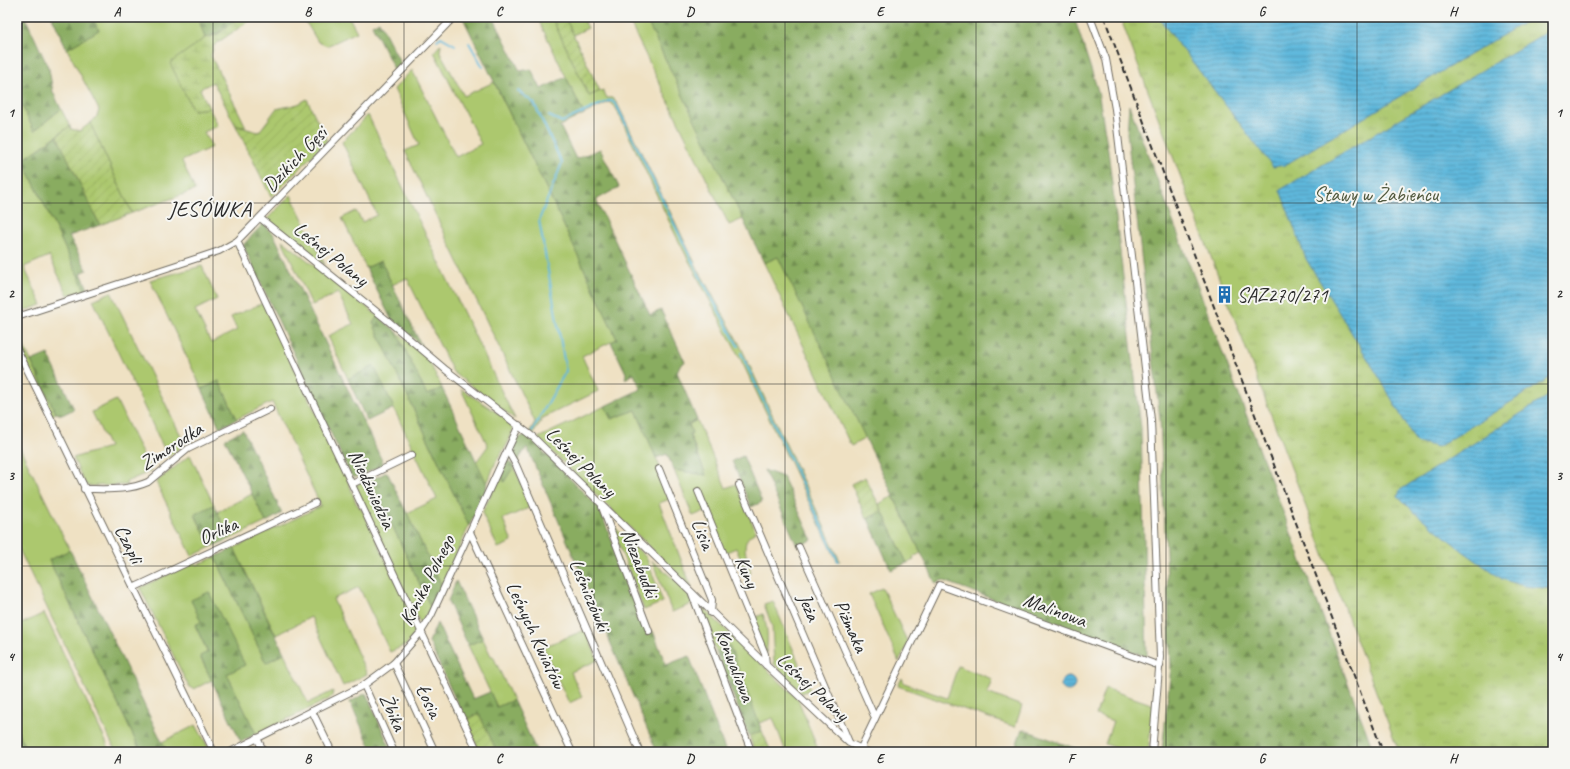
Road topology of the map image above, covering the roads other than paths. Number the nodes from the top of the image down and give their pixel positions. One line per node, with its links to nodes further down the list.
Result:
1 (454, 17): 3 (street, Dzikich Gęsi)
2 (1090, 17): 27 (street)
3 (260, 218): 4 (street, Dzikich Gęsi); 8 (street, Leśnej Polany)
4 (237, 241): 5 (street, Dzikich Gęsi); 12 (street, Niedźwiedzia)
5 (17, 317)
6 (17, 349): 14 (street, Czapli)
7 (270, 409): 14 (street, Zimorodka)
8 (519, 425): 9 (street, Konika Polnego); 17 (street, Leśnej Polany)
9 (508, 451): 18 (street, Konika Polnego); 43 (street, Leśniczówki)
10 (412, 455): 12 (street)
11 (659, 469): 22 (street, Lisia)
12 (352, 484): 24 (street, Niedźwiedzia)
13 (739, 484): 32 (street, Jeża)
14 (84, 489): 20 (street, Czapli)
15 (698, 491): 26 (street, Kuny)
16 (315, 503): 20 (street, Orlika)
17 (602, 506): 21 (street, Leśnej Polany); 23 (street, Niezabudki)
18 (470, 532): 24 (street, Konika Polnego); 42 (street, Leśnych Kwiatów)
19 (799, 548): 30 (street, Piżmaka)
20 (133, 588): 35 (street, Czapli)
21 (692, 592): 22 (street, Leśnej Polany); 33 (street, Konwaliowa)
22 (711, 613): 26 (street, Leśnej Polany)
23 (649, 631)
24 (421, 632): 25 (street, Konika Polnego); 41 (street, Niedźwiedzia)
25 (394, 663): 28 (street, Konika Polnego); 40 (street, Łosia)
26 (766, 665): 32 (street, Leśnej Polany)
27 (1160, 666): 30 (street, Malinowa); 45 (street)
28 (364, 685): 29 (street, Konika Polnego); 39 (street, Żbika)
29 (312, 711): 31 (street, Konika Polnego); 38 (street)
30 (875, 718): 34 (street)
31 (257, 738): 36 (street, Konika Polnego); 37 (street)
32 (849, 743): 34 (street, Leśnej Polany)
33 (750, 748)
34 (860, 751): 44 (street, Leśnej Polany)
35 (214, 752)
36 (230, 752)
37 (264, 752)
38 (332, 752)
39 (394, 752)
40 (435, 752)
41 (478, 752)
42 (572, 752)
43 (640, 752)
44 (868, 752)
45 (1152, 752)

